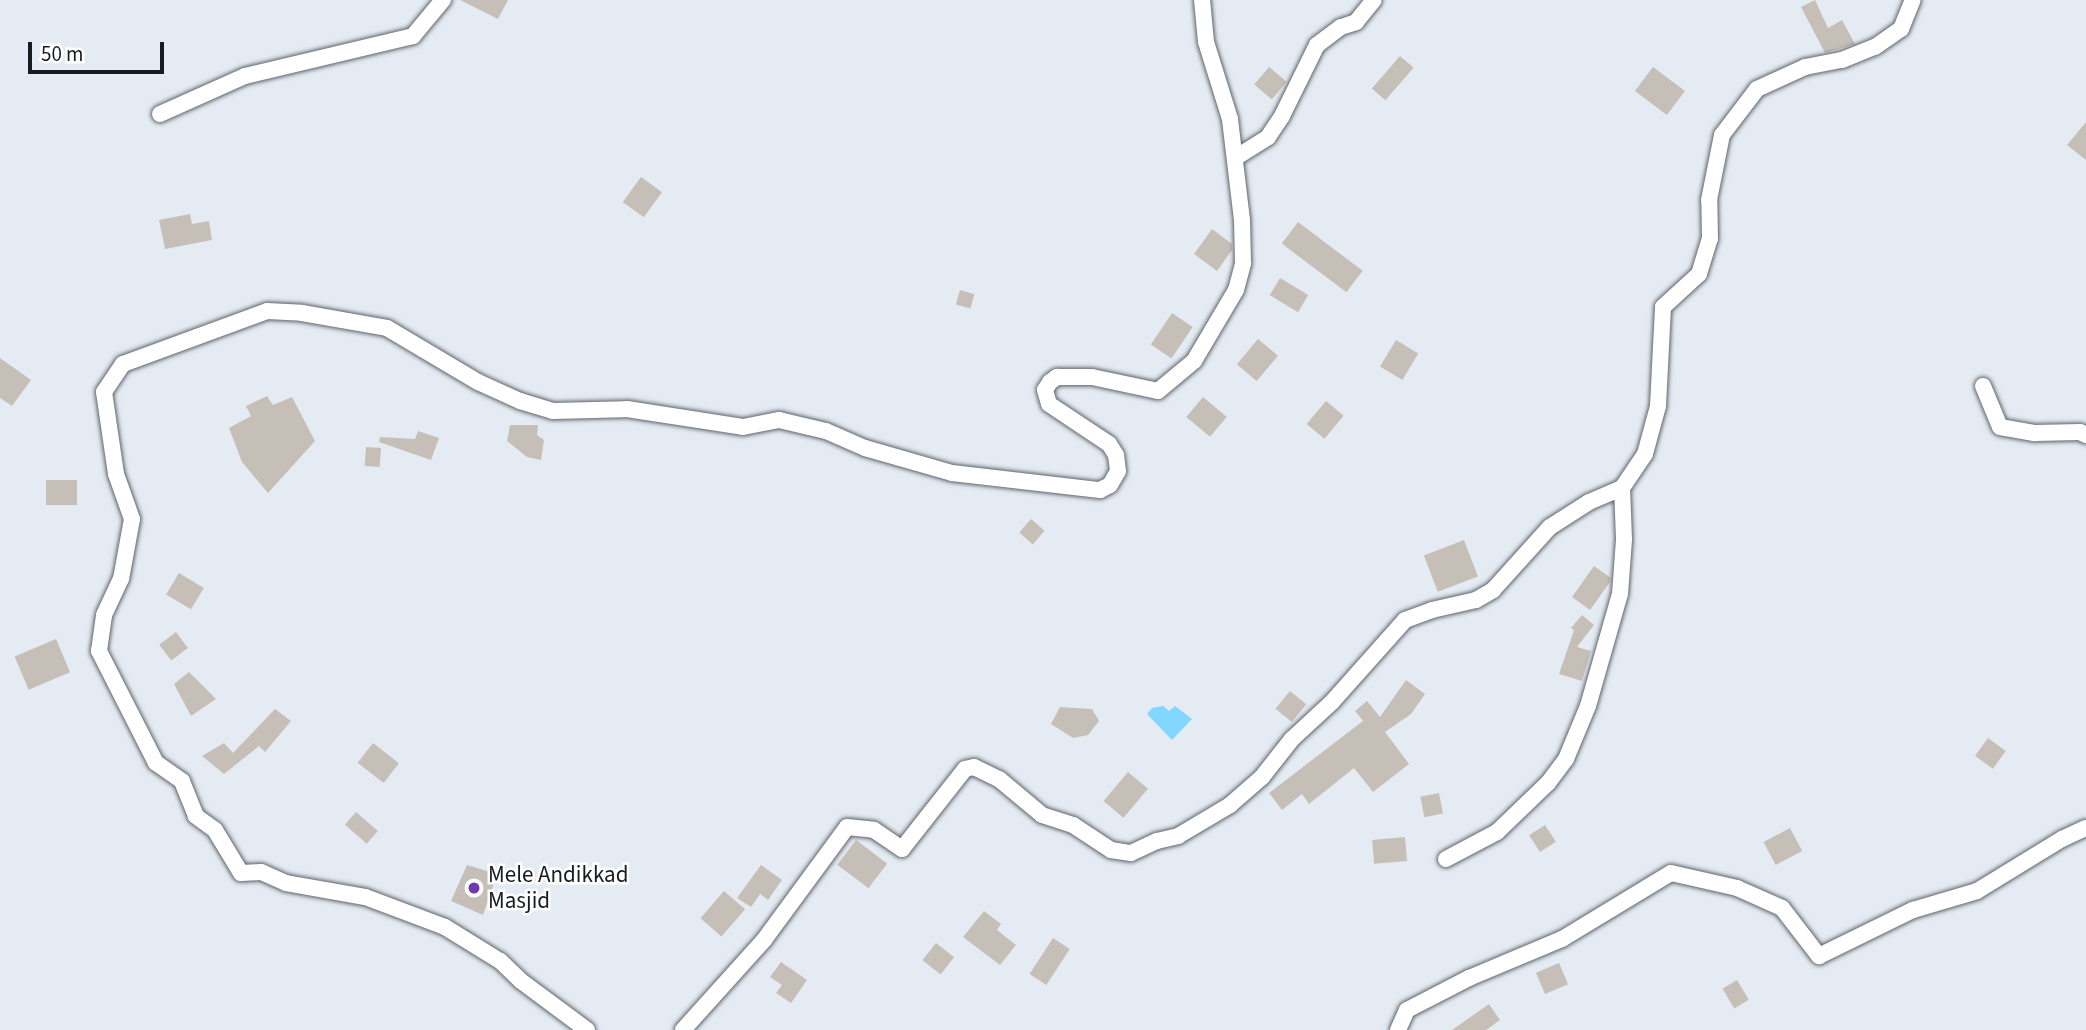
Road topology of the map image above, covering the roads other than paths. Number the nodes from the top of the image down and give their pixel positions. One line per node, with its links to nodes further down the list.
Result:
1 (443, 0): 5 (street)
2 (1202, 0): 6 (street)
3 (1374, 0): 6 (street)
4 (1913, 0): 9 (street)
5 (160, 114)
6 (1235, 158): 12 (street)
7 (1983, 386): 8 (street)
8 (2086, 435)
9 (1622, 488): 11 (street); 13 (street)
10 (2086, 828): 14 (street)
11 (1446, 859)
12 (587, 1030)
13 (683, 1030)
14 (1398, 1030)

